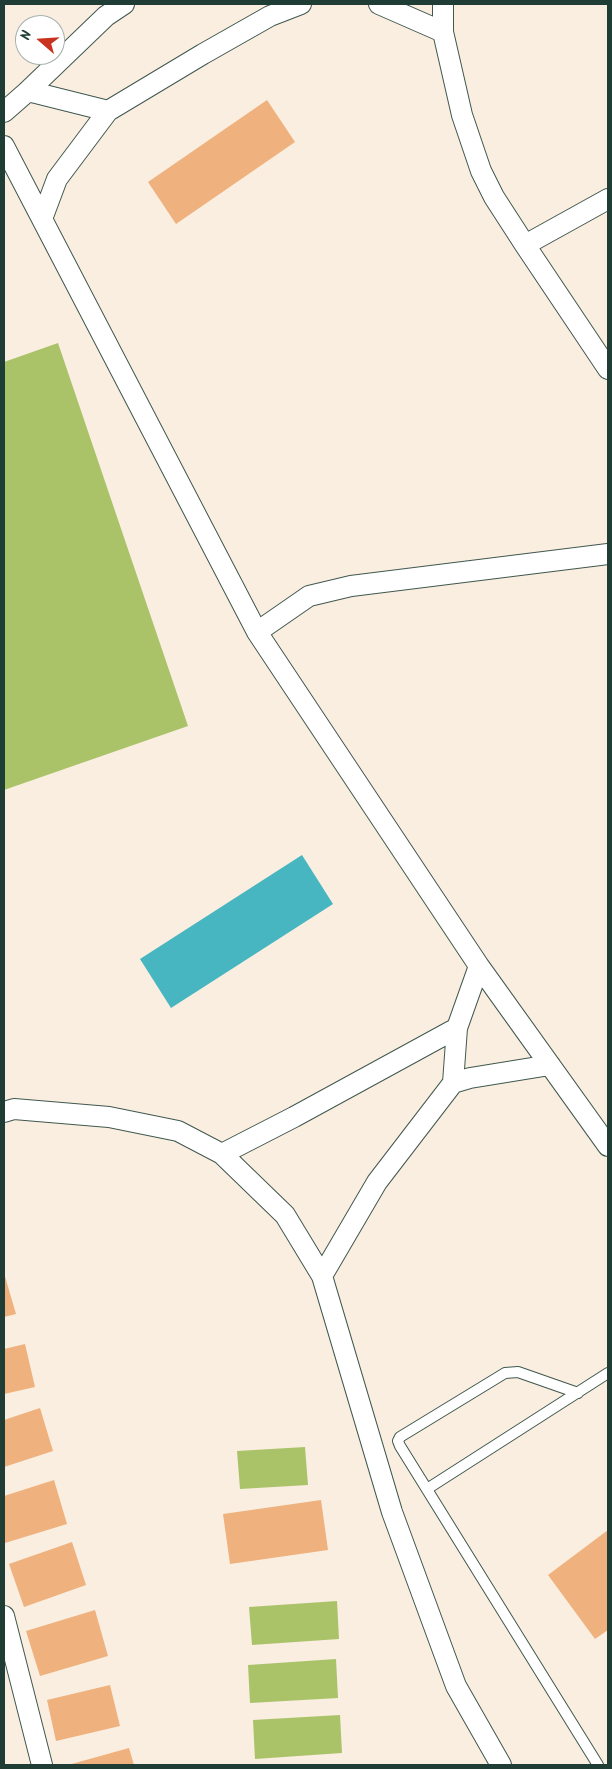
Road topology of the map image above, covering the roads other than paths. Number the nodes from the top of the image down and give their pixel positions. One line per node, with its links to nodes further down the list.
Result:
1 (124, 4): 6 (street)
2 (301, 4): 7 (street)
3 (379, 4): 5 (street)
4 (443, 4): 5 (street)
5 (443, 32): 12 (street)
6 (28, 91): 7 (street); 8 (street)
7 (108, 111): 11 (street)
8 (4, 112)
9 (4, 146): 11 (street)
10 (608, 199): 12 (street)
11 (42, 219): 15 (street)
12 (525, 245): 13 (street)
13 (608, 369)
14 (608, 554): 15 (street)
15 (257, 632): 16 (street)
16 (479, 966): 17 (street); 18 (street)
17 (456, 1028): 19 (street); 22 (street)
18 (550, 1065): 19 (street); 21 (street)
19 (453, 1083): 23 (street)
20 (4, 1112): 22 (street)
21 (608, 1146)
22 (222, 1154): 23 (street)
23 (322, 1276): 29 (street)
24 (608, 1373): 25 (lane)
25 (578, 1393): 26 (lane); 26 (lane)
26 (427, 1489): 30 (lane)
27 (4, 1616): 28 (street)
28 (42, 1765)
29 (500, 1765)
30 (598, 1765)

